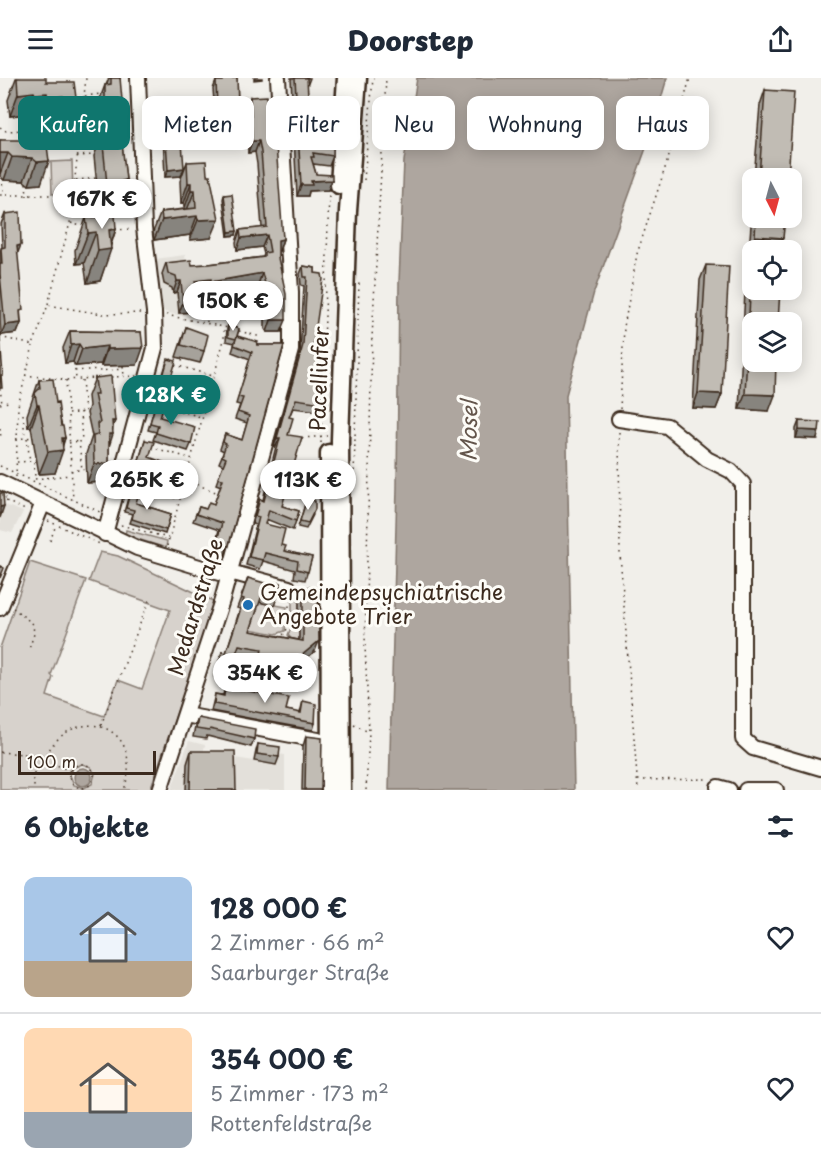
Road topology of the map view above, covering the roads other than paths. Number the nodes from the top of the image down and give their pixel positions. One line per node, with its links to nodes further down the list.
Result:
1 (138, 78): 8 (street)
2 (278, 78): 9 (street, Medardstraße)
3 (346, 78): 15 (main road, Pacelliufer)
4 (358, 78): 15 (main road, Pacelliufer)
5 (619, 419): 14 (street)
6 (5, 485): 7 (street)
7 (43, 503): 8 (street); 11 (street)
8 (108, 524): 9 (street)
9 (230, 574): 10 (street); 12 (street, Medardstraße)
10 (289, 588)
11 (1, 601)
12 (185, 715): 13 (street); 16 (street, Medardstraße)
13 (318, 740)
14 (821, 768)
15 (340, 787)
16 (160, 790)
17 (746, 790): 18 (street)
18 (776, 790)

